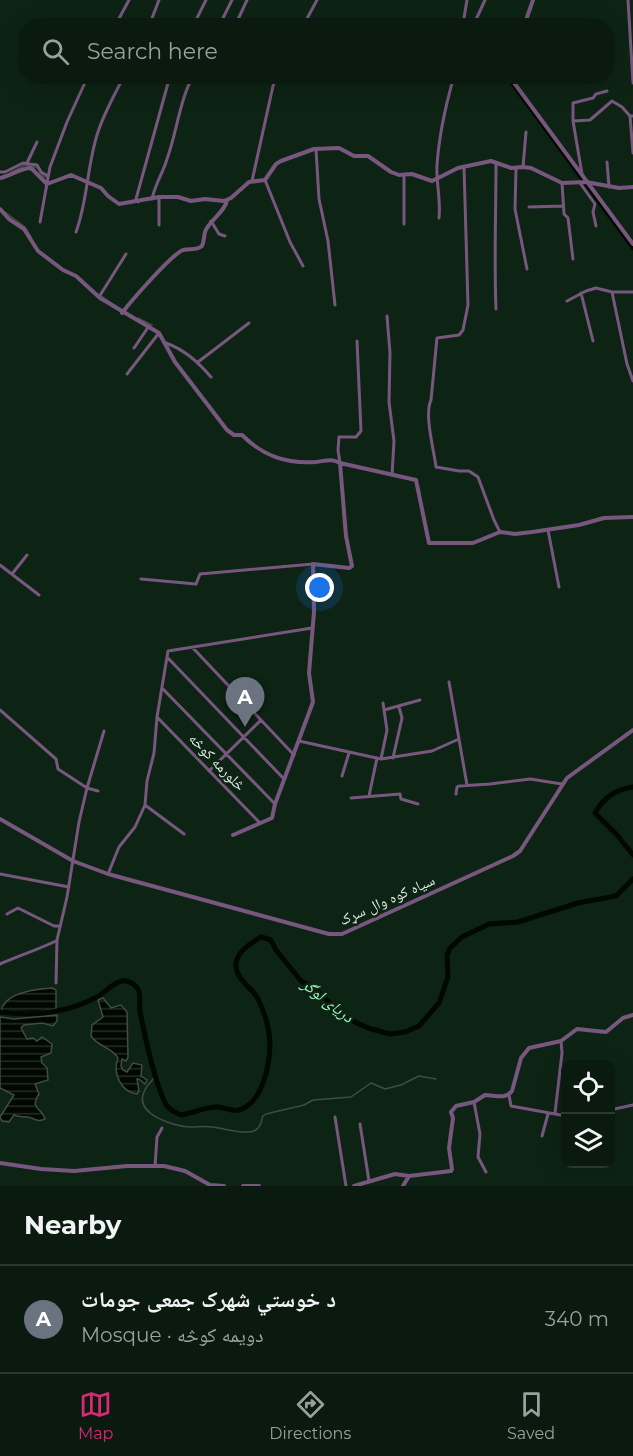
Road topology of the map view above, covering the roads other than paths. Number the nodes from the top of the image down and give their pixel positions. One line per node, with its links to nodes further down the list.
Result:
1 (129, 0): 11 (street)
2 (159, 0): 12 (street)
3 (206, 0): 13 (street)
4 (232, 0): 14 (street)
5 (247, 0): 15 (street)
6 (317, 0): 16 (street)
7 (467, 0): 17 (street)
8 (485, 0): 18 (street)
9 (533, 0): 19 (street)
10 (628, 0): 20 (street)
11 (119, 18)
12 (152, 18)
13 (197, 18)
14 (223, 18)
15 (239, 18)
16 (307, 18)
17 (464, 18)
18 (477, 18)
19 (527, 18)
20 (633, 83)
21 (84, 84): 43 (street)
22 (120, 84): 46 (street)
23 (168, 84): 57 (street)
24 (191, 84): 55 (street)
25 (274, 84): 48 (street)
26 (452, 84): 45 (street)
27 (515, 84): 49 (street)
28 (607, 91): 30 (street)
29 (631, 116): 30 (street); 34 (street)
30 (573, 121): 49 (street)
31 (526, 132): 39 (street)
32 (37, 142): 37 (street)
33 (316, 149): 42 (street); 47 (street); 79 (street)
34 (633, 153)
35 (496, 162): 38 (street); 40 (street); 80 (street)
36 (607, 162): 52 (street)
37 (27, 163): 41 (street); 43 (street)
38 (464, 167): 45 (street); 98 (street)
39 (523, 167): 40 (street); 50 (street)
40 (516, 168): 73 (street)
41 (0, 172)
42 (404, 174): 45 (street); 64 (street)
43 (48, 176): 51 (street)
44 (0, 178): 51 (street)
45 (438, 179): 61 (street)
46 (86, 180): 51 (street); 57 (street); 67 (street)
47 (265, 180): 48 (street); 72 (street)
48 (252, 181): 56 (street)
49 (583, 182): 50 (street); 52 (street); 66 (street); 69 (street)
50 (562, 183): 58 (street)
51 (47, 184): 63 (street)
52 (609, 187): 53 (street)
53 (633, 187)
54 (159, 198): 55 (street); 56 (street); 65 (street)
55 (152, 200): 57 (street)
56 (227, 200): 62 (street)
57 (138, 202)
58 (563, 206): 59 (street); 71 (street)
59 (529, 207)
60 (0, 209): 77 (street)
61 (439, 218)
62 (211, 221): 68 (street); 81 (street)
63 (40, 222)
64 (404, 224)
65 (159, 225)
66 (596, 226)
67 (76, 232)
68 (225, 236)
69 (633, 244)
70 (126, 254): 77 (street)
71 (573, 259)
72 (303, 266)
73 (527, 270)
74 (612, 292): 75 (street); 76 (street); 93 (street)
75 (633, 292)
76 (581, 293): 78 (street); 87 (street)
77 (99, 297): 81 (street)
78 (567, 301)
79 (335, 305)
80 (496, 309)
81 (123, 311): 84 (street)
82 (387, 316): 95 (street)
83 (249, 323): 90 (street)
84 (149, 327): 85 (street); 89 (street)
85 (159, 333): 88 (street); 91 (street)
86 (357, 341): 94 (street)
87 (593, 341)
88 (166, 343): 90 (street); 94 (street)
89 (134, 348)
90 (198, 363): 92 (street)
91 (127, 374)
92 (212, 377)
93 (633, 381)
94 (340, 463): 95 (street); 101 (street)
95 (392, 475): 98 (street)
96 (633, 517): 97 (street)
97 (548, 530): 98 (street); 104 (street)
98 (500, 532)
99 (27, 555): 102 (street)
100 (0, 564): 102 (street)
101 (313, 564): 103 (street); 106 (street)
102 (12, 574): 105 (street)
103 (141, 579)
104 (559, 587)
105 (39, 595)
106 (312, 628): 107 (street); 122 (street)
107 (192, 647): 108 (street); 117 (street)
108 (167, 657): 110 (street); 120 (street)
109 (449, 682): 121 (street)
110 (164, 689): 116 (street); 123 (street)
111 (420, 700): 113 (street)
112 (383, 703): 115 (street)
113 (399, 707): 115 (street); 126 (street)
114 (0, 710): 133 (street)
115 (384, 711): 127 (street)
116 (157, 717): 128 (street, څلورمه کوڅه); 140 (street)
117 (261, 720): 120 (street); 125 (street)
118 (633, 730): 131 (street, سیاه کوه وال سړک)
119 (104, 731): 133 (street)
120 (243, 737): 123 (street); 130 (street)
121 (459, 739): 126 (street); 132 (street)
122 (299, 741): 124 (street); 125 (street)
123 (226, 753): 128 (street); 138 (street)
124 (349, 753): 127 (street); 129 (street)
125 (294, 755): 130 (street)
126 (393, 758): 127 (street)
127 (379, 759): 136 (street)
128 (209, 771): 142 (street, څلورمه کوڅه)
129 (342, 776)
130 (284, 779): 138 (street)
131 (562, 784): 132 (street); 147 (street, سیاه کوه وال سړک)
132 (467, 785): 135 (street)
133 (87, 788): 134 (street); 145 (street)
134 (98, 791)
135 (456, 794)
136 (369, 796): 137 (street); 139 (street)
137 (351, 798)
138 (274, 804): 142 (street)
139 (418, 804)
140 (145, 805): 143 (street); 147 (street)
141 (0, 819): 145 (street, سیاه کوه وال سړک)
142 (260, 823): 144 (street)
143 (184, 834)
144 (233, 835)
145 (73, 861): 147 (street, سیاه کوه وال سړک); 148 (street)
146 (0, 874): 148 (street)
147 (108, 874)
148 (69, 887): 150 (street)
149 (7, 914): 150 (street)
150 (60, 926): 151 (street)
151 (58, 935): 152 (street); 153 (street)
152 (0, 964)
153 (56, 983)
154 (633, 1015): 155 (street)
155 (561, 1041): 156 (street); 160 (street)
156 (509, 1095): 157 (street); 161 (street)
157 (474, 1102): 169 (street); 170 (street)
158 (633, 1105): 159 (street)
159 (615, 1109)
160 (555, 1113): 161 (street); 162 (street)
161 (548, 1114): 166 (street)
162 (561, 1115)
163 (335, 1118): 175 (street)
164 (360, 1124): 171 (street)
165 (162, 1128): 168 (street)
166 (542, 1136)
167 (0, 1163): 168 (street)
168 (155, 1166): 172 (street)
169 (486, 1172)
170 (409, 1176): 171 (street); 177 (street)
171 (369, 1182): 176 (street)
172 (224, 1186)
173 (243, 1186): 174 (street)
174 (259, 1186)
175 (346, 1186)
176 (354, 1186)
177 (403, 1186)

